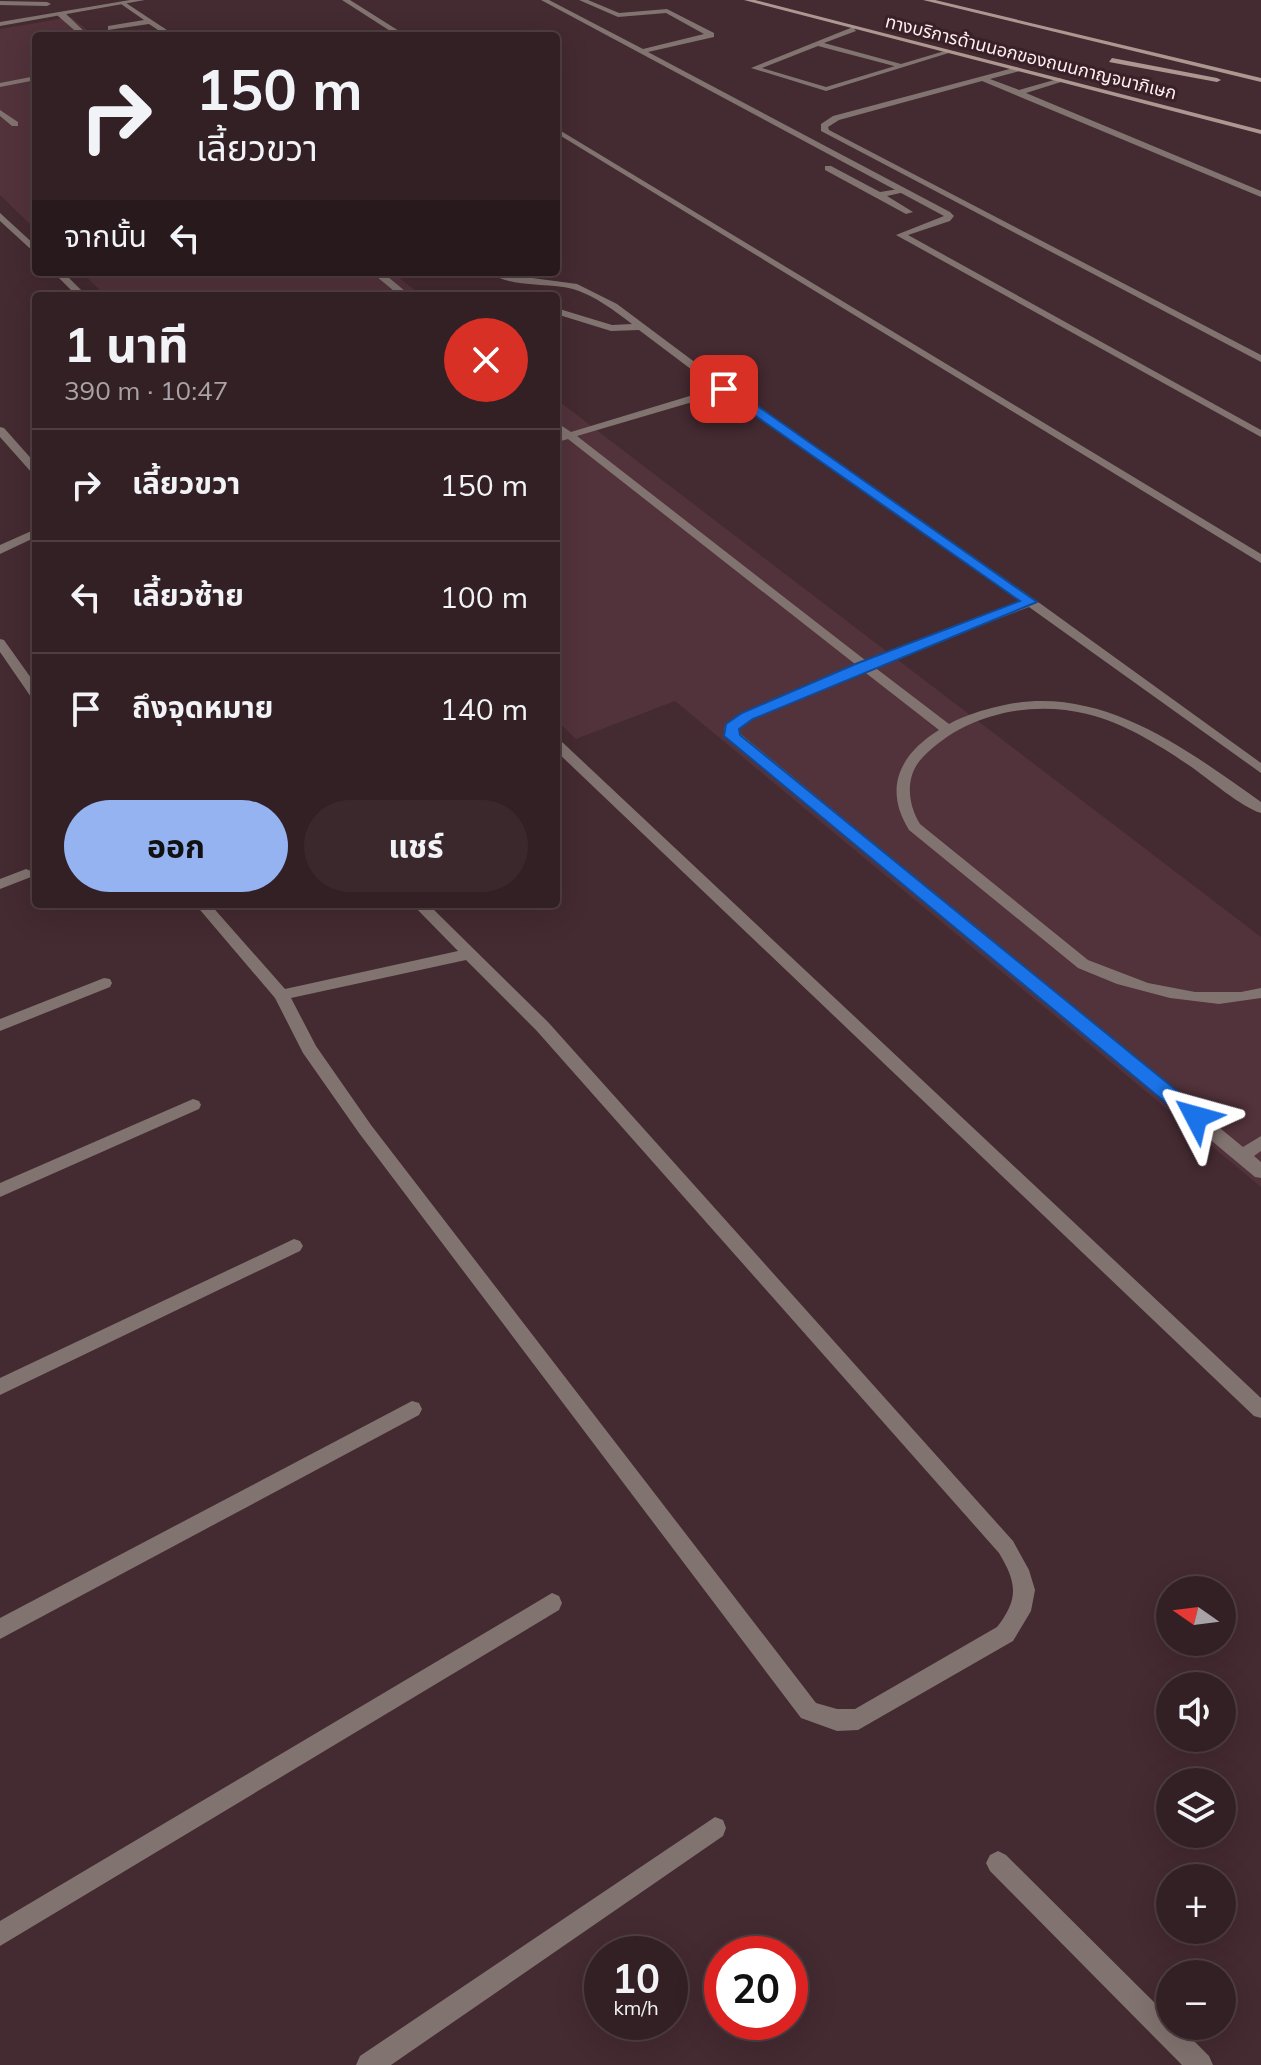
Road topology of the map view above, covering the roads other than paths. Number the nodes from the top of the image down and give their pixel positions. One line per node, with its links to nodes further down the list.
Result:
1 (134, 0): 2 (street); 10 (street)
2 (142, 0)
3 (345, 0): 18 (street)
4 (544, 0): 20 (street)
5 (582, 0): 20 (street)
6 (747, 0): 15 (main road, ทางบริการด้านนอกของถนนกาญจนาภิเษก)
7 (926, 0): 28 (main road)
8 (44, 2): 9 (street); 11 (street)
9 (0, 3)
10 (123, 3): 11 (street); 12 (street)
11 (61, 14): 13 (street); 16 (street)
12 (151, 21): 14 (street); 17 (street)
13 (0, 24)
14 (111, 28)
15 (853, 29): 19 (street); 21 (main road, ทางบริการด้านนอกของถนนกาญจนาภิเษก)
16 (81, 32)
17 (166, 32)
18 (397, 32)
19 (820, 44): 23 (street); 23 (street)
20 (641, 52): 37 (street)
21 (948, 52): 23 (street); 24 (main road, ทางบริการด้านนอกของถนนกาญจนาภิเษก)
22 (1112, 60): 30 (main road)
23 (899, 65)
24 (1017, 69): 26 (street); 27 (main road, ทางบริการด้านนอกของถนนกาญจนาภิเษก)
25 (32, 79): 29 (street)
26 (985, 79): 31 (street); 50 (street)
27 (1058, 80): 31 (street); 35 (main road, ทางบริการด้านนอกของถนนกาญจนาภิเษก)
28 (1261, 80)
29 (0, 85)
30 (1261, 88)
31 (1021, 92): 38 (street)
32 (0, 112): 33 (street)
33 (15, 124)
34 (560, 132): 58 (street)
35 (1261, 132)
36 (828, 168): 39 (street)
37 (902, 190): 39 (street); 53 (street)
38 (1261, 194)
39 (879, 195): 40 (street)
40 (909, 212)
41 (0, 216): 42 (street)
42 (32, 247)
43 (62, 276): 46 (street)
44 (381, 276): 47 (street)
45 (503, 276): 49 (street)
46 (78, 292)
47 (401, 292)
48 (560, 312): 49 (street)
49 (639, 327): 51 (street)
50 (1261, 359)
51 (724, 389): 54 (street); 59 (street)
52 (0, 430): 55 (street)
53 (1261, 434)
54 (562, 438): 61 (street)
55 (32, 466)
56 (32, 534): 57 (street)
57 (0, 550)
58 (1261, 559)
59 (1030, 602): 61 (street); 65 (street)
60 (0, 643): 62 (street)
61 (864, 666): 63 (street); 78 (street)
62 (32, 688)
63 (945, 728): 66 (street); 73 (street)
64 (560, 748): 84 (street)
65 (1261, 769)
66 (1261, 809)
67 (26, 874): 68 (street)
68 (0, 884)
69 (205, 908): 74 (street)
70 (423, 908): 71 (street)
71 (468, 954): 74 (street); 74 (street)
72 (104, 983): 75 (street)
73 (1261, 993)
74 (281, 995)
75 (0, 1025)
76 (193, 1105): 80 (street)
77 (1261, 1142): 78 (street)
78 (1243, 1156): 79 (street)
79 (1261, 1172)
80 (0, 1190)
81 (294, 1246): 82 (street)
82 (0, 1387)
83 (412, 1409): 86 (street)
84 (1261, 1410)
85 (552, 1603): 89 (street)
86 (0, 1629)
87 (715, 1828): 90 (street)
88 (998, 1863): 91 (street)
89 (0, 1934)
90 (369, 2065)
91 (1200, 2065)

